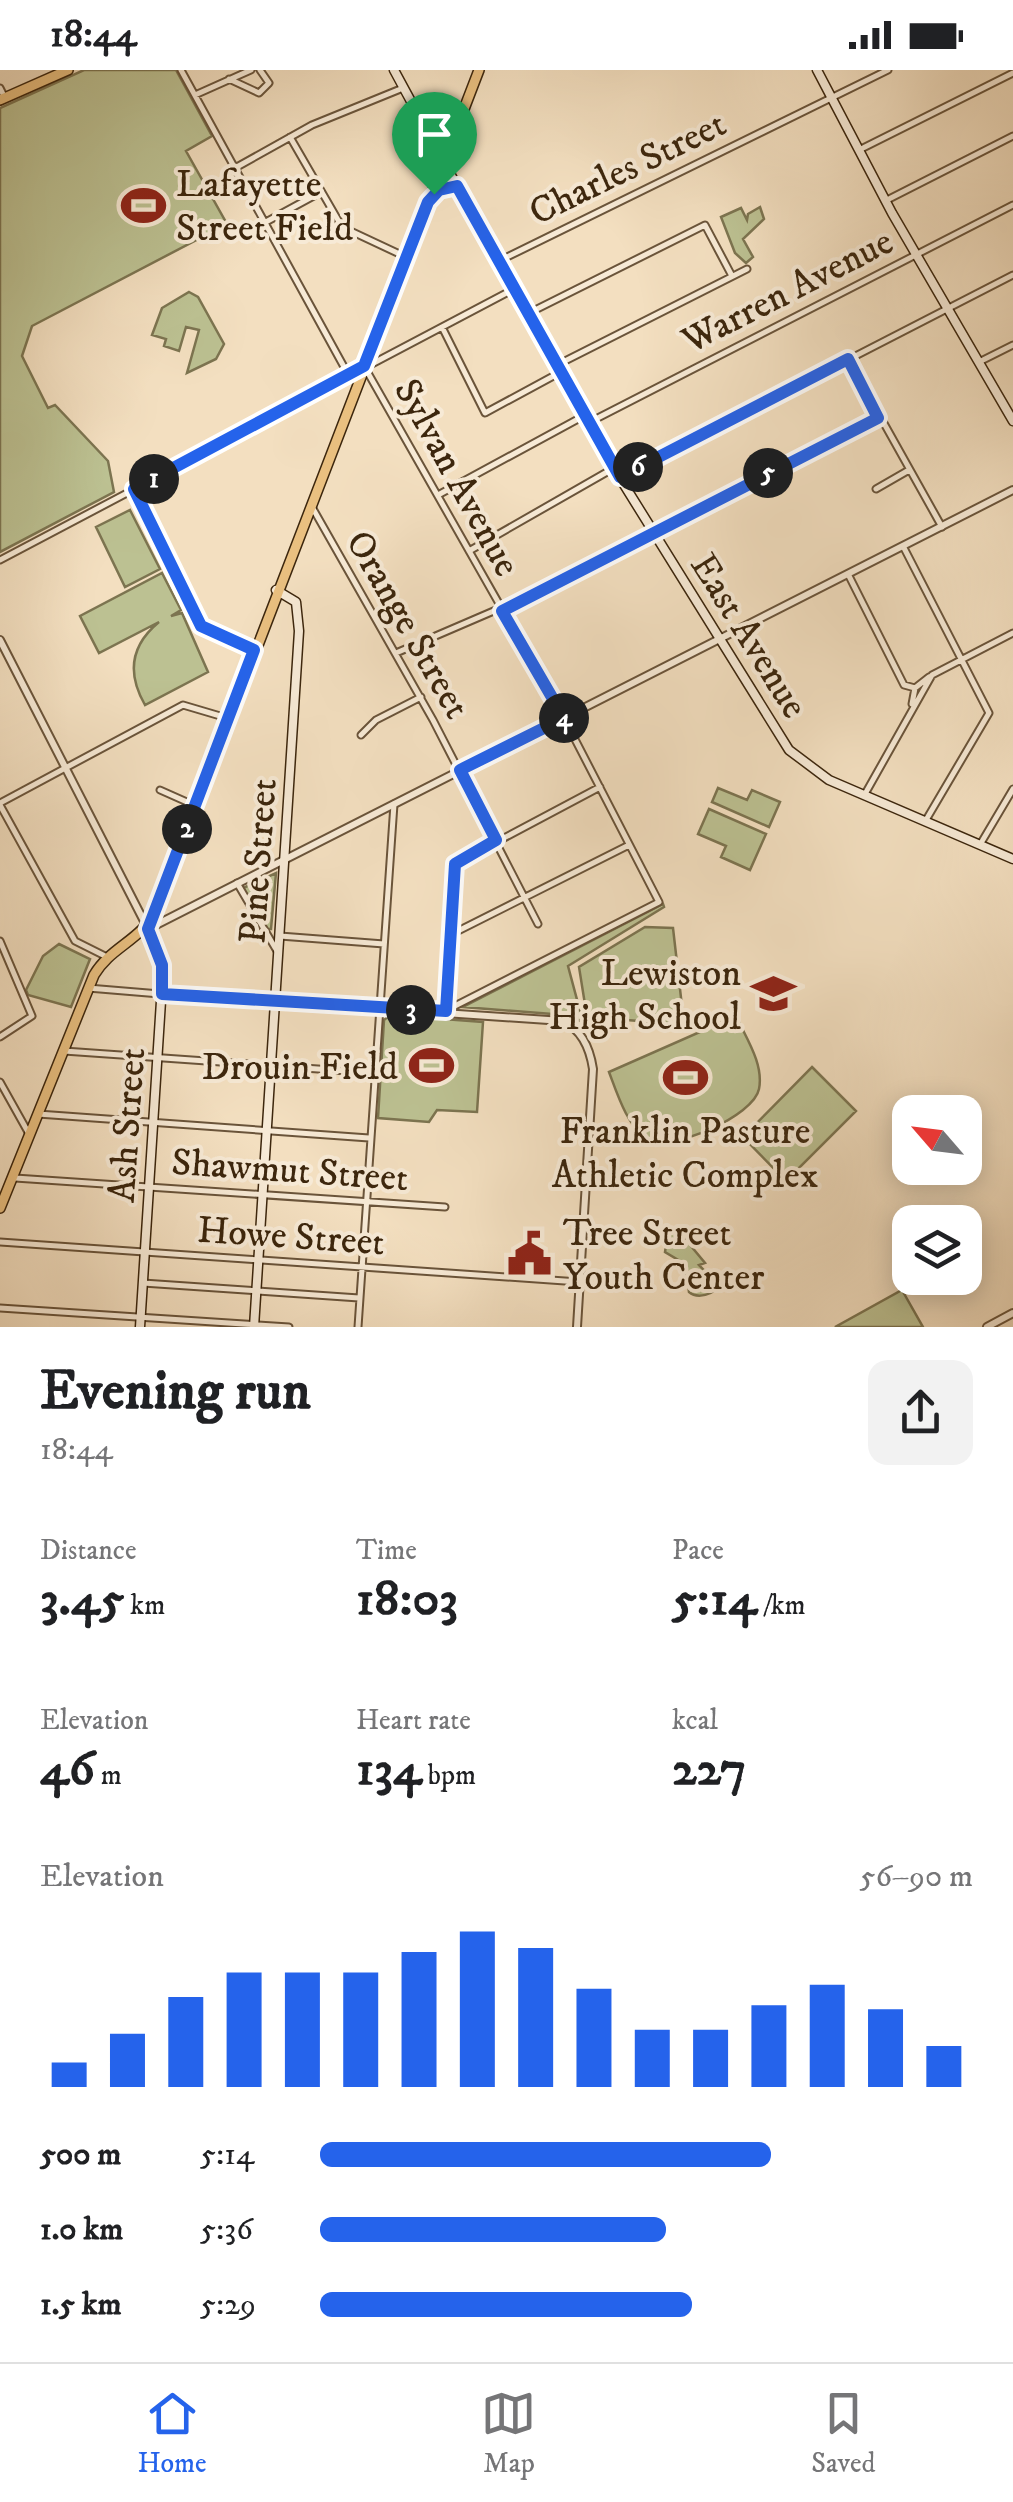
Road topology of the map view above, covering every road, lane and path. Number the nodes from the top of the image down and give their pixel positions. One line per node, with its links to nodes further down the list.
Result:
1 (68, 70): 13 (main road)
2 (181, 70): 12 (street)
3 (251, 70): 10 (street)
4 (260, 70): 10 (street)
5 (394, 70): 11 (main road, East Avenue)
6 (479, 70): 18 (main road)
7 (817, 70): 14 (main road)
8 (888, 70): 14 (street, Charles Street)
9 (1013, 72): 17 (street)
10 (228, 79): 12 (street)
11 (403, 88): 15 (street); 18 (main road, East Avenue)
12 (195, 94): 19 (street)
13 (2, 95)
14 (832, 98): 17 (main road); 28 (street, Charles Street)
15 (290, 136): 19 (street); 21 (street)
16 (1013, 136): 22 (street)
17 (859, 150): 22 (main road)
18 (444, 160): 20 (main road, East Avenue); 23 (main road)
19 (236, 168): 25 (street)
20 (457, 186): 23 (main road); 28 (main road, East Avenue)
21 (321, 192): 25 (street); 27 (street)
22 (886, 201): 26 (main road)
23 (428, 202): 27 (main road)
24 (1013, 205): 26 (street, Warren Avenue)
25 (264, 223): 41 (street)
26 (916, 254): 33 (main road); 44 (street, Warren Avenue)
27 (406, 257): 39 (main road)
28 (499, 262): 32 (main road, East Avenue)
29 (747, 269): 31 (street)
30 (1013, 275): 33 (street)
31 (732, 276): 34 (street); 40 (street)
32 (514, 289): 34 (main road, East Avenue); 35 (street)
33 (948, 308): 37 (street); 38 (main road)
34 (527, 314): 40 (main road, East Avenue)
35 (442, 326): 39 (street); 40 (street)
36 (1013, 344): 38 (street)
37 (848, 359): 42 (street); 47 (street)
38 (979, 362): 43 (main road)
39 (364, 366): 41 (street); 51 (street, Sylvan Avenue); 52 (main road)
40 (557, 370): 44 (main road, East Avenue)
41 (349, 376): 48 (street)
42 (878, 418): 46 (street); 54 (street)
43 (1012, 418)
44 (584, 420): 45 (main road, East Avenue); 51 (street, Warren Avenue)
45 (614, 468): 47 (main road, East Avenue); 56 (street)
46 (909, 470): 49 (street); 53 (street)
47 (620, 477): 54 (main road, East Avenue)
48 (134, 489): 57 (street); 64 (street)
49 (876, 489)
50 (1013, 490): 53 (street)
51 (438, 494): 56 (street, Sylvan Avenue)
52 (310, 505): 59 (main road); 65 (street, Orange Street)
53 (942, 526): 55 (street)
54 (654, 531): 60 (street); 62 (main road, East Avenue)
55 (904, 546): 58 (street); 66 (street)
56 (468, 550): 60 (street, Sylvan Avenue)
57 (0, 560)
58 (848, 574): 62 (street); 68 (street)
59 (276, 590): 64 (main road); 87 (main road, Pine Street)
60 (502, 611): 65 (street); 72 (street, Sylvan Avenue)
61 (1013, 633): 66 (street)
62 (722, 638): 72 (street); 79 (main road, East Avenue)
63 (0, 640): 74 (street)
64 (254, 650): 71 (main road)
65 (396, 654): 69 (street, Orange Street)
66 (962, 658): 67 (street); 83 (street)
67 (932, 675): 68 (street); 70 (street)
68 (915, 688): 70 (street)
69 (420, 697): 73 (street); 75 (street, Orange Street)
70 (911, 708): 79 (street)
71 (227, 718): 74 (street); 82 (main road)
72 (564, 718): 75 (street); 76 (street, Sylvan Avenue)
73 (362, 734)
74 (66, 768): 80 (street); 92 (street)
75 (460, 770): 81 (street); 84 (street, Orange Street)
76 (600, 787): 84 (street); 86 (street, Sylvan Avenue)
77 (1013, 789): 85 (street)
78 (160, 790): 82 (street)
79 (865, 794): 83 (main road, East Avenue)
80 (0, 804): 98 (street)
81 (394, 804): 87 (street); 96 (street)
82 (196, 806): 92 (main road)
83 (926, 820): 85 (main road, East Avenue)
84 (496, 840): 90 (street, Orange Street); 93 (street)
85 (981, 843): 88 (main road, East Avenue)
86 (629, 845): 90 (street); 103 (street, Sylvan Avenue)
87 (285, 859): 89 (street); 94 (main road, Pine Street)
88 (1013, 859)
89 (237, 883): 92 (street); 97 (street)
90 (525, 898): 91 (street, Orange Street); 93 (street)
91 (538, 924)
92 (148, 929): 98 (main road); 100 (main road, Ash Street)
93 (450, 935): 103 (street)
94 (280, 936): 96 (street); 97 (main road, Pine Street)
95 (0, 942): 104 (street)
96 (384, 944): 102 (street)
97 (279, 953): 101 (main road, Pine Street)
98 (107, 957): 99 (main road)
99 (88, 988): 100 (street); 105 (main road)
100 (162, 994): 101 (street); 106 (main road, Ash Street)
101 (276, 1001): 102 (street); 107 (main road, Pine Street)
102 (378, 1009): 103 (street); 108 (street)
103 (446, 1011): 126 (street)
104 (0, 1037)
105 (64, 1051): 106 (street); 110 (main road)
106 (159, 1058): 107 (street); 111 (main road, Ash Street)
107 (272, 1066): 108 (street); 112 (main road, Pine Street)
108 (375, 1073): 114 (street)
109 (0, 1082): 113 (street)
110 (38, 1114): 111 (street); 113 (main road)
111 (154, 1122): 112 (street); 116 (main road, Ash Street)
112 (267, 1131): 114 (street); 117 (main road, Pine Street)
113 (30, 1134): 115 (main road)
114 (370, 1138): 118 (street)
115 (12, 1178): 116 (street, Shawmut Street); 119 (main road)
116 (150, 1187): 117 (street, Shawmut Street); 122 (main road, Ash Street)
117 (263, 1196): 118 (street, Shawmut Street); 123 (main road, Pine Street)
118 (366, 1202): 120 (street, Shawmut Street); 124 (street)
119 (0, 1208)
120 (445, 1208)
121 (0, 1242): 122 (street, Howe Street)
122 (145, 1252): 123 (street, Howe Street); 125 (main road, Ash Street)
123 (258, 1260): 124 (street, Howe Street); 127 (main road, Pine Street)
124 (362, 1267): 126 (street, Howe Street); 128 (street)
125 (143, 1282): 127 (street); 131 (main road, Ash Street)
126 (579, 1282): 136 (street)
127 (256, 1291): 128 (street); 132 (main road, Pine Street)
128 (360, 1298): 135 (street)
129 (0, 1308): 131 (street)
130 (1013, 1313): 137 (street)
131 (141, 1316): 132 (street); 133 (main road, Ash Street)
132 (254, 1326): 134 (street)
133 (140, 1327)
134 (289, 1327)
135 (358, 1327)
136 (576, 1327)
137 (986, 1327)

